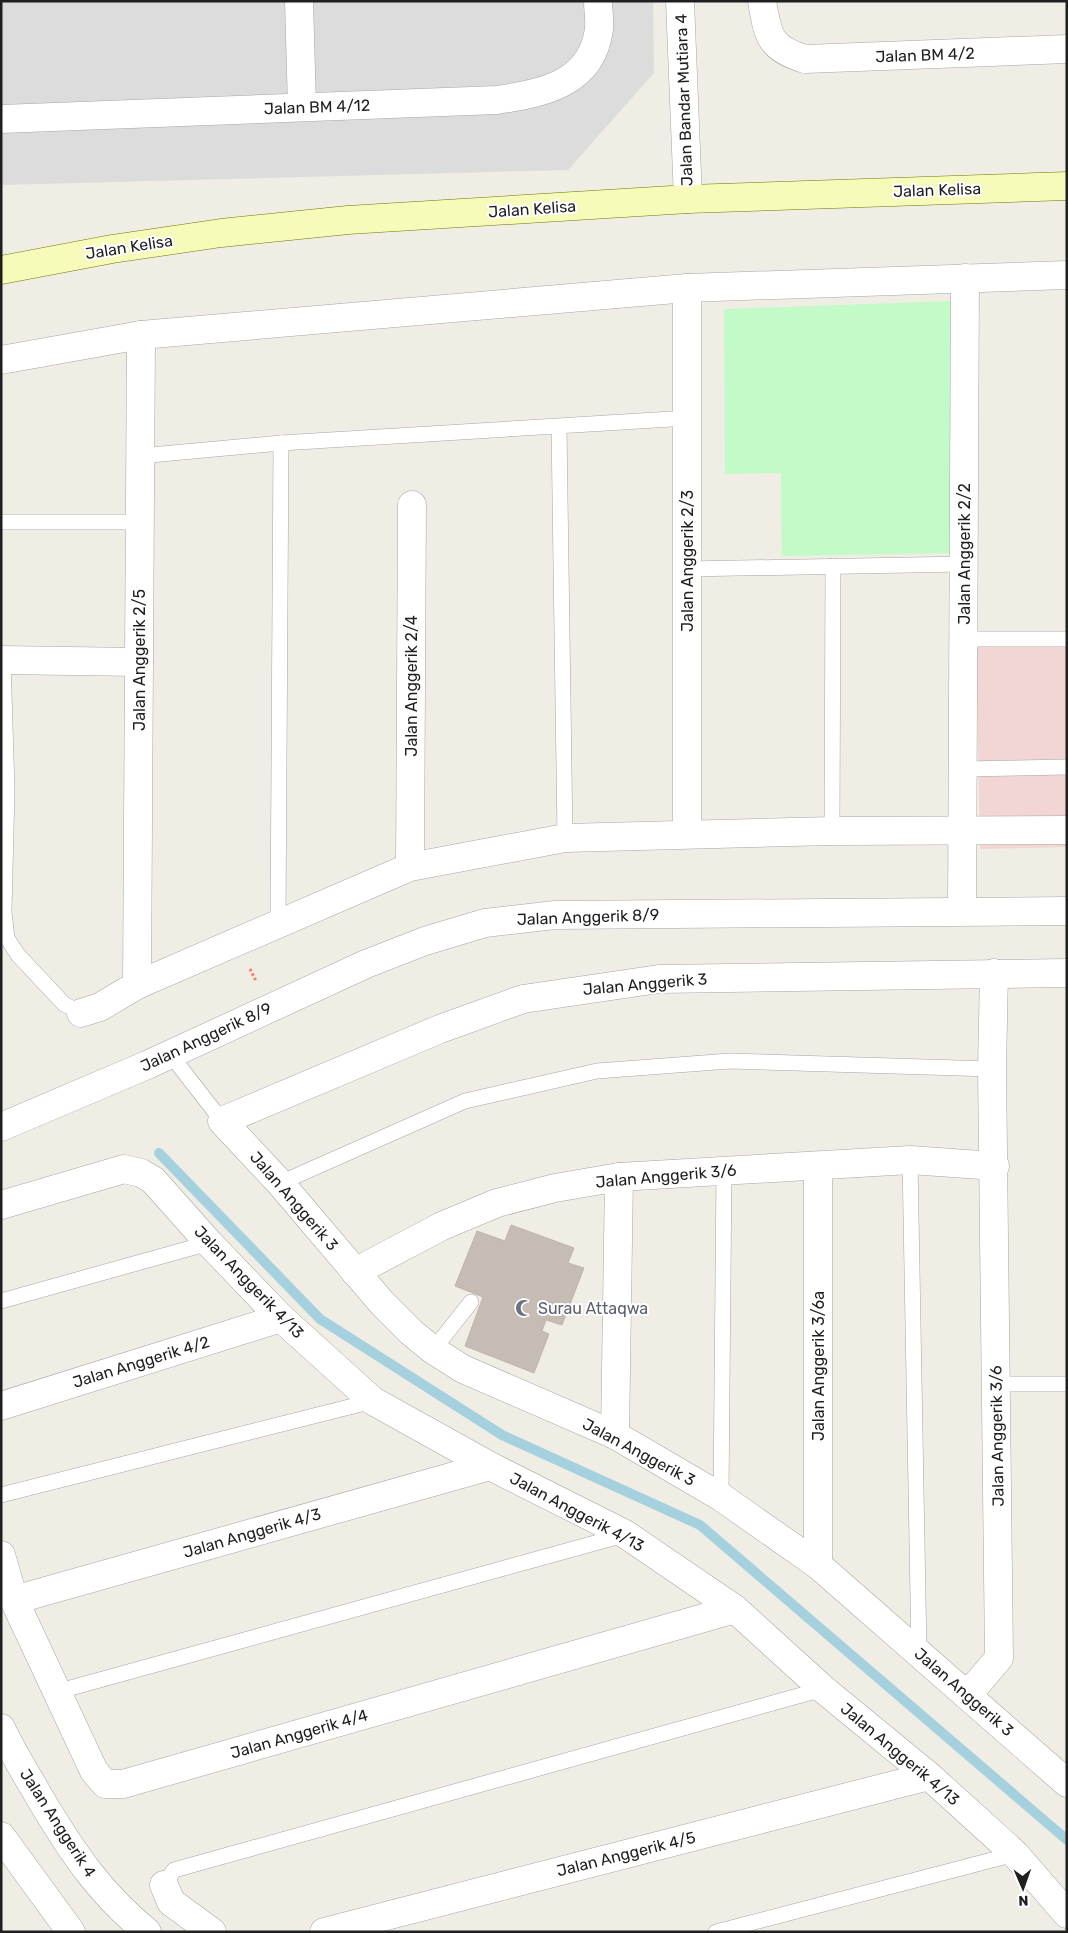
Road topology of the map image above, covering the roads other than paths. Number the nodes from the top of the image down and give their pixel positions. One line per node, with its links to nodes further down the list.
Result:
1 (299, 1): 6 (street)
2 (598, 1): 6 (street, Jalan BM 4/12)
3 (680, 1): 9 (street, Jalan Bandar Mutiara 4)
4 (762, 1): 5 (street, Jalan BM 4/2)
5 (1067, 50)
6 (302, 108): 7 (street, Jalan BM 4/12)
7 (1, 119)
8 (1067, 186): 9 (main road, Jalan Kelisa)
9 (688, 199): 10 (main road, Jalan Kelisa)
10 (1, 270)
11 (1067, 275): 12 (street)
12 (965, 278): 13 (street); 23 (street, Jalan Anggerik 2/2)
13 (687, 288): 14 (street); 16 (street, Jalan Anggerik 2/3)
14 (141, 335): 15 (street); 19 (street, Jalan Anggerik 2/5)
15 (1, 360)
16 (688, 418): 17 (lane); 25 (street, Jalan Anggerik 2/3)
17 (559, 427): 18 (lane); 37 (lane)
18 (281, 443): 19 (lane); 41 (lane)
19 (140, 456): 22 (street, Jalan Anggerik 2/5)
20 (412, 505): 38 (street, Jalan Anggerik 2/4)
21 (1, 522): 22 (lane)
22 (140, 522): 29 (street, Jalan Anggerik 2/5)
23 (965, 564): 24 (lane); 26 (street, Jalan Anggerik 2/2)
24 (833, 566): 25 (lane); 34 (lane)
25 (687, 569): 36 (street, Jalan Anggerik 2/3)
26 (964, 639): 27 (lane); 31 (street, Jalan Anggerik 2/2)
27 (1067, 639)
28 (2, 660): 29 (street); 32 (lane)
29 (139, 662): 44 (street, Jalan Anggerik 2/5)
30 (1067, 768): 31 (lane)
31 (964, 769): 35 (street, Jalan Anggerik 2/2)
32 (4, 790): 45 (lane)
33 (1067, 830): 35 (street)
34 (832, 831): 35 (street); 36 (street)
35 (963, 831): 39 (street, Jalan Anggerik 2/2)
36 (687, 834): 37 (street)
37 (565, 838): 38 (street)
38 (410, 867): 41 (street)
39 (962, 910): 40 (street, Jalan Anggerik 8/9); 46 (street, Jalan Anggerik 8/9)
40 (1067, 911)
41 (278, 924): 44 (street)
42 (1067, 973): 43 (street, Jalan Anggerik 3)
43 (994, 974): 47 (street, Jalan Anggerik 3/6); 48 (street, Jalan Anggerik 3)
44 (137, 985): 45 (street)
45 (81, 1013)
46 (170, 1054): 48 (lane); 49 (street, Jalan Anggerik 8/9)
47 (992, 1069): 51 (street, Jalan Anggerik 3/6); 55 (lane)
48 (222, 1121): 55 (street, Jalan Anggerik 3)
49 (1, 1127)
50 (910, 1160): 51 (street, Jalan Anggerik 3/6); 52 (street, Jalan Anggerik 3/6); 76 (lane)
51 (995, 1166): 63 (street, Jalan Anggerik 3/6)
52 (818, 1167): 53 (street, Jalan Anggerik 3/6); 73 (street, Jalan Anggerik 3/6a)
53 (724, 1170): 54 (street, Jalan Anggerik 3/6); 70 (lane)
54 (618, 1177): 58 (street, Jalan Anggerik 3/6); 67 (street)
55 (280, 1183): 58 (street, Jalan Anggerik 3)
56 (1, 1205): 57 (street, Jalan Anggerik 4/13)
57 (209, 1243): 59 (lane); 61 (street, Jalan Anggerik 4/13)
58 (354, 1272): 62 (street, Jalan Anggerik 3)
59 (1, 1301)
60 (472, 1302): 62 (lane)
61 (281, 1318): 65 (street, Jalan Anggerik 4/13); 66 (street, Jalan Anggerik 4/2)
62 (434, 1350): 67 (street, Jalan Anggerik 3)
63 (996, 1384): 64 (lane); 79 (street, Jalan Anggerik 3/6)
64 (1067, 1384)
65 (373, 1401): 68 (street, Jalan Anggerik 4/13); 69 (lane)
66 (1, 1406)
67 (614, 1436): 70 (street, Jalan Anggerik 3)
68 (490, 1466): 71 (street, Jalan Anggerik 4/13); 74 (street, Jalan Anggerik 4/3)
69 (1, 1495)
70 (721, 1497): 73 (street, Jalan Anggerik 3)
71 (625, 1534): 75 (street, Jalan Anggerik 4/13); 78 (lane)
72 (1, 1555): 74 (street, Jalan Anggerik 4/4)
73 (818, 1566): 76 (street, Jalan Anggerik 3)
74 (14, 1600): 78 (street, Jalan Anggerik 4/4)
75 (735, 1609): 77 (street, Jalan Anggerik 4/13); 78 (street, Jalan Anggerik 4/4)
76 (919, 1652): 79 (street, Jalan Anggerik 3)
77 (823, 1689): 81 (street, Jalan Anggerik 4/13); 86 (lane)
78 (56, 1692)
79 (964, 1693): 82 (street, Jalan Anggerik 3)
80 (1, 1728): 89 (street, Jalan Anggerik 4)
81 (929, 1776): 84 (street, Jalan Anggerik 4/13); 91 (street, Jalan Anggerik 4/5)
82 (1067, 1783)
83 (1, 1836): 85 (street)
84 (1016, 1854): 87 (street, Jalan Anggerik 4/13); 92 (lane)
85 (9, 1858): 88 (street)
86 (164, 1885): 90 (street)
87 (1067, 1914)
88 (71, 1932)
89 (147, 1932)
90 (212, 1932)
91 (324, 1932)
92 (716, 1932)

